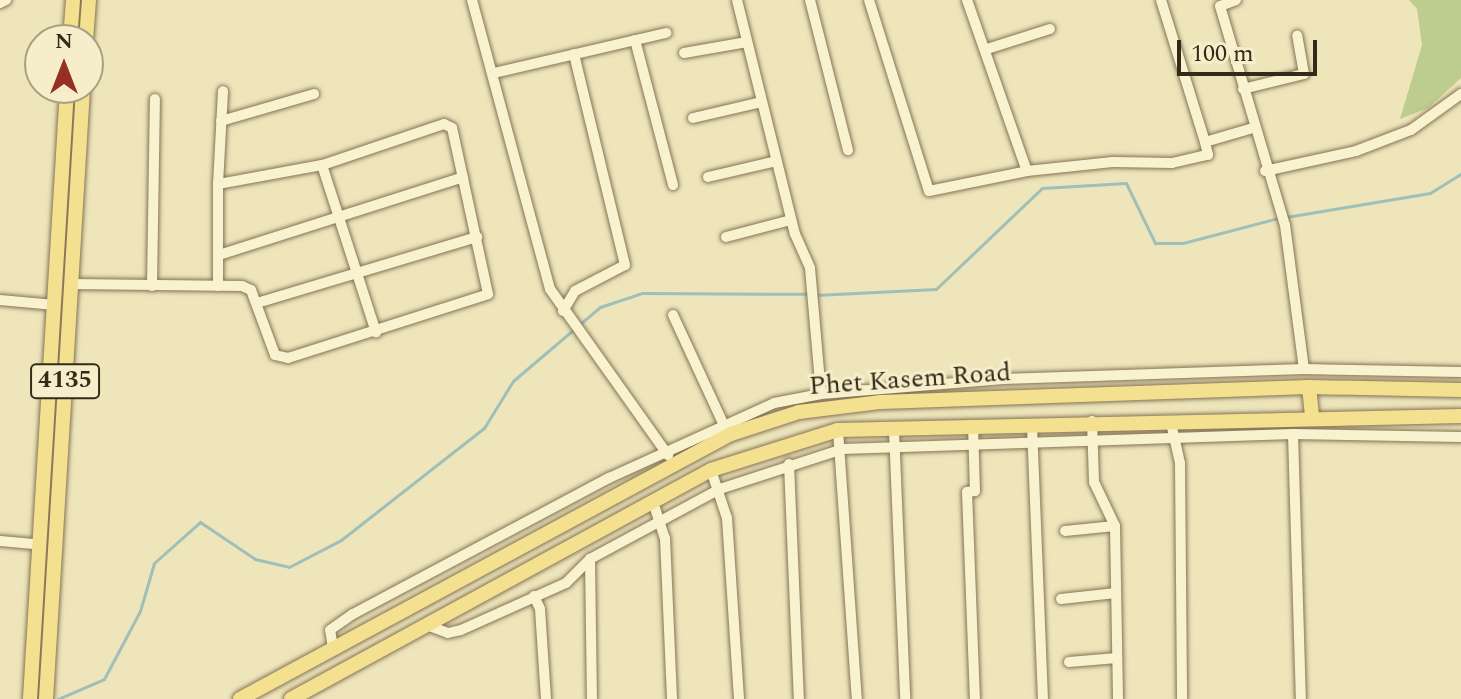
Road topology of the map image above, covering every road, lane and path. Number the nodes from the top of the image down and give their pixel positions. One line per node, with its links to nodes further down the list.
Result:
1 (6, 0): 13 (street)
2 (63, 0): 14 (street)
3 (73, 0): 14 (main road)
4 (89, 0): 14 (main road)
5 (96, 0): 14 (street)
6 (472, 0): 25 (street)
7 (737, 0): 21 (street)
8 (810, 0): 38 (street)
9 (869, 0): 41 (street)
10 (967, 0): 22 (street)
11 (1161, 0): 37 (street)
12 (1236, 0): 26 (street)
13 (0, 3)
14 (79, 19): 15 (main road); 16 (main road)
15 (77, 24)
16 (81, 24)
17 (1050, 29): 22 (street)
18 (666, 33): 20 (street)
19 (1297, 36): 26 (street)
20 (635, 40): 24 (street); 46 (street)
21 (747, 42): 23 (street); 31 (street)
22 (987, 49): 41 (street)
23 (684, 53)
24 (574, 54): 25 (street); 59 (street)
25 (494, 73): 59 (street)
26 (1243, 89): 36 (street)
27 (223, 91): 35 (street)
28 (314, 94): 35 (street)
29 (1461, 94): 42 (street)
30 (155, 99): 54 (street)
31 (761, 102): 34 (street); 39 (street)
32 (66, 104): 58 (main road, 4135)
33 (82, 104): 53 (main road, 4135)
34 (693, 118)
35 (221, 121): 45 (street)
36 (1253, 128): 37 (street); 42 (street)
37 (1205, 142): 41 (street)
38 (848, 150)
39 (776, 161): 44 (street); 48 (street)
40 (322, 165): 43 (street); 45 (street); 47 (street)
41 (1027, 171)
42 (1265, 171): 62 (street)
43 (463, 177): 47 (street); 49 (street)
44 (708, 177)
45 (218, 184): 51 (street)
46 (673, 185)
47 (339, 217): 51 (street); 52 (street)
48 (791, 220): 50 (street); 66 (street)
49 (477, 237): 52 (street); 61 (street)
50 (726, 237)
51 (219, 255): 55 (street)
52 (357, 275): 57 (street); 61 (street)
53 (71, 284): 54 (street); 107 (main road, 4135)
54 (152, 286): 55 (street)
55 (218, 286): 57 (street)
56 (0, 300): 58 (street)
57 (257, 303): 61 (street)
58 (55, 305): 95 (main road, 4135)
59 (563, 311): 85 (street)
60 (673, 315): 71 (street)
61 (376, 332)
62 (1304, 369): 63 (street); 67 (street)
63 (1461, 372)
64 (1309, 387): 65 (main road, Phet Kasem Road); 67 (main road, Phet Kasem Road); 69 (main road)
65 (1461, 390)
66 (821, 394): 67 (street); 71 (street)
67 (880, 396): 85 (main road, Phet Kasem Road)
68 (1461, 416): 69 (main road, Phet Kasem Road)
69 (1312, 417): 72 (main road, Phet Kasem Road)
70 (1092, 421): 72 (main road, Phet Kasem Road); 74 (main road, Phet Kasem Road); 80 (street)
71 (723, 423): 85 (street)
72 (1171, 423): 79 (street)
73 (973, 425): 74 (main road, Phet Kasem Road); 76 (main road, Phet Kasem Road); 82 (street)
74 (1032, 426): 81 (street)
75 (838, 430): 76 (main road, Phet Kasem Road); 84 (street); 87 (main road, Phet Kasem Road)
76 (894, 431): 83 (street)
77 (1293, 434): 78 (street); 79 (street); 121 (street)
78 (1461, 437)
79 (1171, 441): 80 (street); 120 (street)
80 (1093, 442): 81 (street); 91 (street)
81 (1033, 445): 82 (street); 118 (street)
82 (974, 446): 83 (street); 117 (street)
83 (895, 448): 84 (street); 116 (street)
84 (843, 449): 86 (street); 115 (street)
85 (670, 458): 102 (main road, Phet Kasem Road)
86 (789, 464): 88 (street); 114 (street)
87 (711, 470): 88 (street); 89 (main road, Phet Kasem Road)
88 (720, 489): 90 (street); 113 (street)
89 (654, 505): 90 (street); 93 (main road, Phet Kasem Road)
90 (662, 525): 96 (street); 112 (street)
91 (1115, 526): 92 (street); 98 (street)
92 (1065, 531)
93 (595, 533): 96 (street); 101 (main road, Phet Kasem Road)
94 (0, 541): 95 (street)
95 (37, 544): 106 (main road, 4135)
96 (604, 552): 97 (street)
97 (590, 559): 99 (street); 111 (street)
98 (1116, 593): 100 (street); 103 (street)
99 (534, 596): 101 (street); 110 (street)
100 (1061, 599)
101 (427, 625): 105 (main road, Phet Kasem Road)
102 (333, 648): 105 (main road); 108 (main road, Phet Kasem Road)
103 (1117, 658): 104 (street); 119 (street)
104 (1069, 662)
105 (349, 667): 109 (main road, Phet Kasem Road)
106 (30, 699)
107 (46, 699)
108 (240, 699)
109 (291, 699)
110 (546, 699)
111 (592, 699)
112 (672, 699)
113 (739, 699)
114 (799, 699)
115 (857, 699)
116 (905, 699)
117 (975, 699)
118 (1043, 699)
119 (1118, 699)
120 (1182, 699)
121 (1301, 699)

